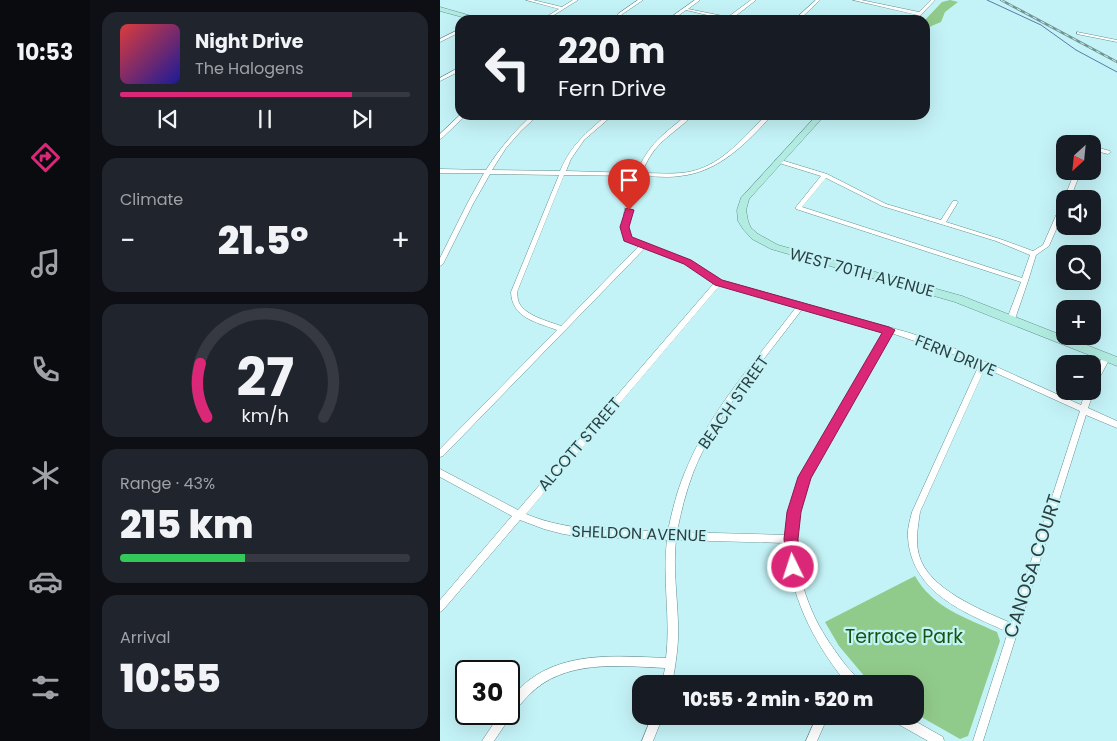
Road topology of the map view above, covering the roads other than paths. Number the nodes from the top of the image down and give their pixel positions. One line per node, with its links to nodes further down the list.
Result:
1 (528, 0): 9 (street)
2 (576, 0): 9 (street)
3 (642, 0): 15 (street)
4 (698, 0): 11 (street)
5 (754, 0): 18 (street)
6 (818, 0): 19 (street)
7 (856, 0): 12 (street)
8 (933, 0): 12 (street)
9 (562, 8): 14 (street)
10 (440, 9): 13 (street)
11 (685, 9): 16 (street); 17 (street)
12 (920, 14)
13 (462, 15)
14 (551, 15)
15 (619, 15)
16 (676, 15)
17 (713, 15)
18 (736, 15)
19 (802, 15)
20 (455, 33): 22 (street)
21 (1079, 33): 23 (street)
22 (440, 41)
23 (1117, 41)
24 (455, 72): 25 (street)
25 (440, 80)
26 (458, 120): 32 (street)
27 (531, 120): 37 (street)
28 (604, 120): 38 (street)
29 (684, 120): 39 (street, FERN DRIVE)
30 (764, 120): 39 (street)
31 (816, 120): 35 (street, WEST 70TH AVENUE)
32 (440, 136)
33 (1101, 150): 34 (street)
34 (1108, 152)
35 (778, 161): 40 (street); 50 (street, WEST 70TH AVENUE)
36 (440, 171): 37 (street)
37 (487, 172): 38 (street); 46 (street)
38 (562, 174): 39 (street); 51 (street)
39 (638, 175): 44 (street, FERN DRIVE)
40 (825, 175): 42 (street); 47 (street)
41 (955, 202): 42 (street)
42 (942, 223): 45 (street)
43 (1056, 223): 45 (street)
44 (643, 246): 48 (street, FERN DRIVE); 51 (street)
45 (1033, 254): 47 (street)
46 (440, 264)
47 (1025, 281): 50 (street)
48 (719, 282): 49 (street, FERN DRIVE); 62 (street, ALCOTT STREET)
49 (801, 306): 52 (street, FERN DRIVE); 63 (street, BEACH STREET)
50 (1010, 319): 53 (street, WEST 70TH AVENUE)
51 (562, 329): 60 (street)
52 (889, 330): 55 (street, FERN DRIVE); 64 (street)
53 (1106, 358): 54 (street, WEST 70TH AVENUE); 56 (street)
54 (1117, 362)
55 (983, 364): 58 (street, FERN DRIVE); 66 (street)
56 (1101, 367)
57 (1086, 400): 58 (street, CANOSA COURT)
58 (1082, 410): 59 (street, FERN DRIVE); 66 (street, CANOSA COURT)
59 (1117, 425)
60 (440, 454)
61 (440, 473): 62 (street, SHELDON AVENUE)
62 (518, 515): 63 (street, SHELDON AVENUE); 65 (street, ALCOTT STREET)
63 (672, 536): 64 (street, SHELDON AVENUE); 67 (street, BEACH STREET)
64 (791, 539): 69 (street)
65 (440, 607)
66 (1012, 629): 79 (street, CANOSA COURT)
67 (671, 663): 68 (street, BEACH STREET); 70 (street)
68 (669, 675)
69 (845, 675)
70 (520, 698)
71 (498, 725): 75 (street)
72 (654, 725): 76 (street)
73 (819, 725): 77 (street)
74 (911, 725): 78 (street)
75 (487, 741)
76 (647, 741)
77 (812, 741)
78 (939, 741)
79 (978, 741)

